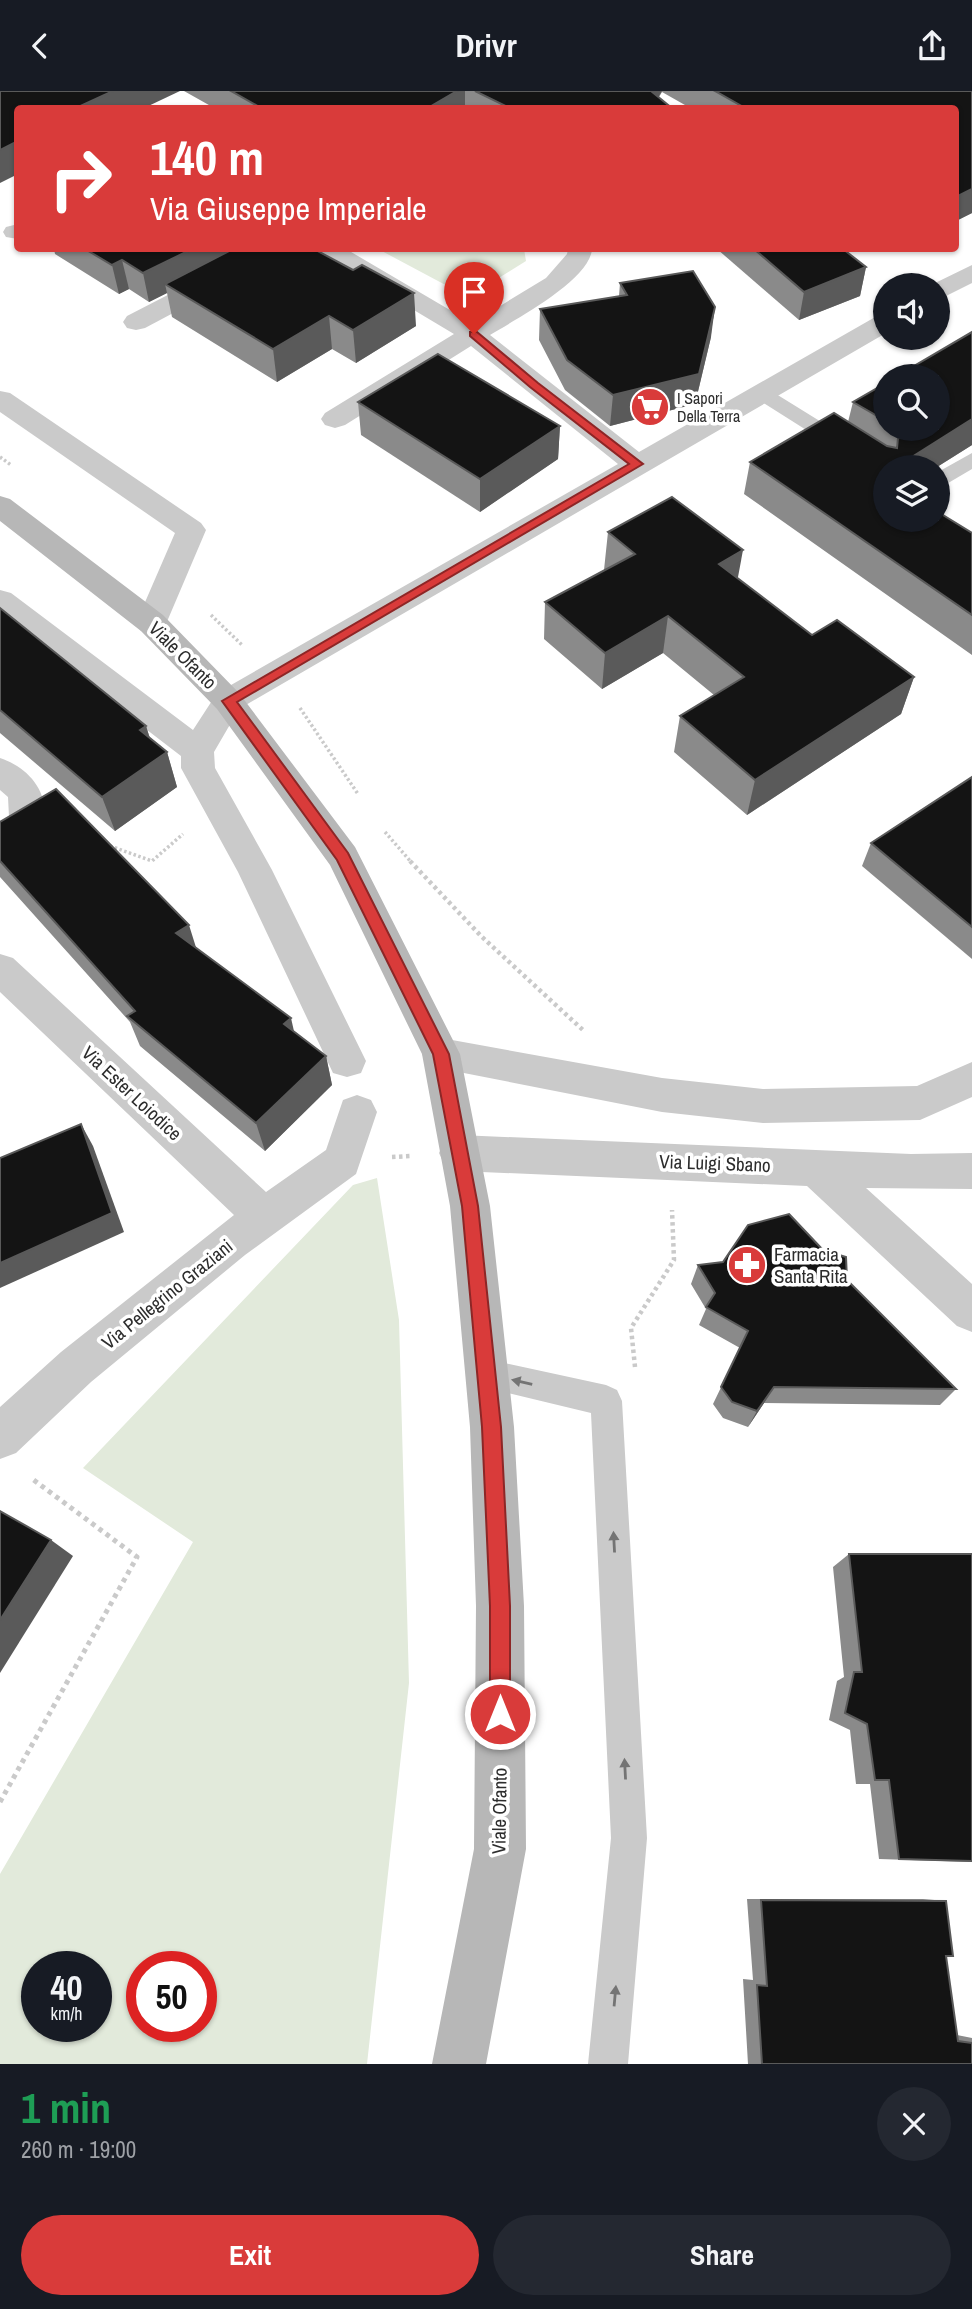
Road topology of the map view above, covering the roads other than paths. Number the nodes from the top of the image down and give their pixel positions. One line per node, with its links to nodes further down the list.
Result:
1 (269, 252): 6 (street)
2 (334, 252): 8 (street)
3 (580, 252): 8 (street)
4 (972, 273): 5 (street)
5 (950, 285)
6 (136, 322)
7 (873, 329): 9 (street)
8 (474, 334): 11 (street); 14 (street)
9 (761, 393): 13 (lane); 14 (street)
10 (0, 399): 18 (street)
11 (335, 419)
12 (972, 460): 15 (lane)
13 (873, 463)
14 (637, 464): 19 (street)
15 (950, 474)
16 (0, 506): 18 (main road, Viale Ofanto)
17 (0, 601): 20 (street)
18 (152, 623): 19 (main road, Viale Ofanto)
19 (228, 701): 20 (street); 24 (main road, Viale Ofanto)
20 (197, 751): 25 (street)
21 (0, 771): 22 (street)
22 (0, 842)
23 (0, 969): 31 (street, Via Ester Loiodice)
24 (441, 1054): 26 (street); 28 (main road, Viale Ofanto)
25 (346, 1061)
26 (972, 1079)
27 (357, 1112): 31 (street, Via Pellegrino Graziani)
28 (459, 1153): 29 (street, Via Luigi Sbano); 33 (main road, Viale Ofanto)
29 (814, 1166): 30 (street, Via Luigi Sbano); 32 (street)
30 (972, 1171)
31 (264, 1217): 34 (street, Via Pellegrino Graziani)
32 (972, 1313)
33 (486, 1374): 35 (main road, Viale Ofanto); 36 (lane, one-way to 33)
34 (11, 1454)
35 (459, 2064)
36 (608, 2064)

